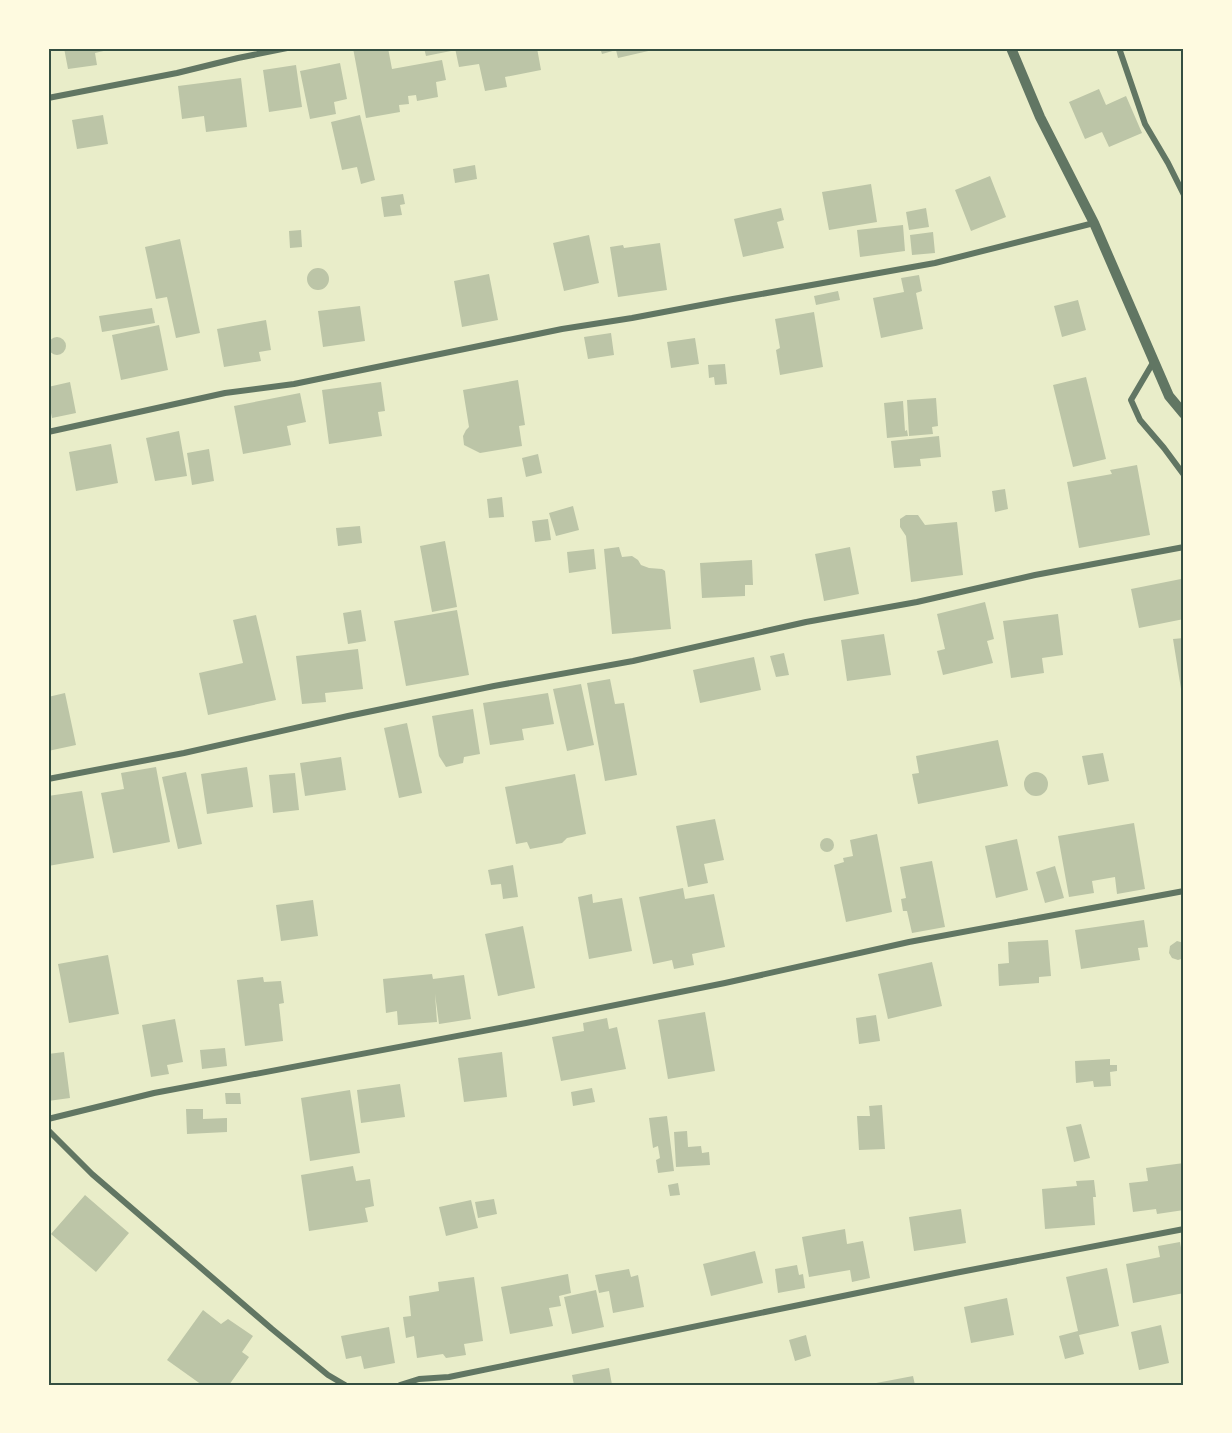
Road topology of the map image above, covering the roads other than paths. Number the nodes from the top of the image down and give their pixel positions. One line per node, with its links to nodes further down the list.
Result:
1 (287, 48): 4 (street)
2 (1011, 48): 6 (street)
3 (1119, 48): 5 (street)
4 (48, 98)
5 (1184, 195)
6 (1094, 223): 7 (street); 9 (street)
7 (1154, 361): 8 (street); 10 (street)
8 (1184, 414)
9 (48, 432)
10 (1184, 475)
11 (1184, 547): 12 (street)
12 (48, 779)
13 (1184, 891): 14 (street)
14 (48, 1119)
15 (48, 1130): 17 (street)
16 (1184, 1229): 18 (street)
17 (345, 1385)
18 (400, 1385)

